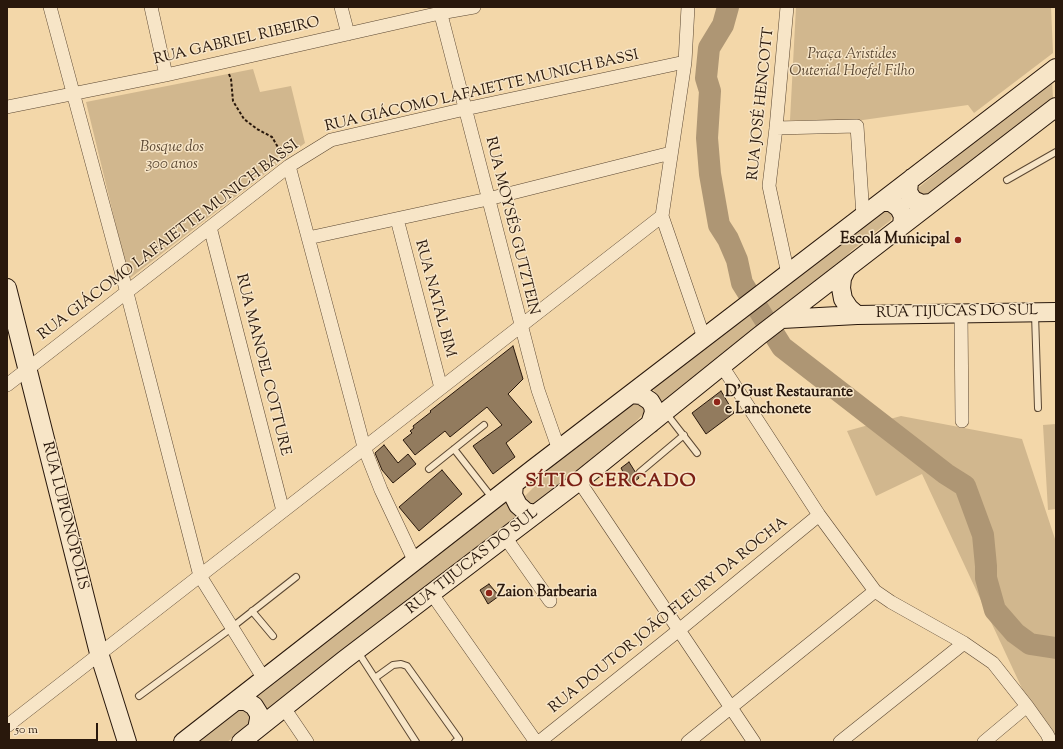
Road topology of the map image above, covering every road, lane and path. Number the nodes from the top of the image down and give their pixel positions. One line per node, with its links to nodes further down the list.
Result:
1 (50, 7): 13 (street)
2 (151, 7): 12 (street)
3 (341, 7): 8 (street)
4 (474, 7): 7 (street, RUA GABRIEL RIBEIRO)
5 (688, 7): 10 (street)
6 (788, 7): 17 (street, RUA JOSÉ HENCOTT)
7 (440, 10): 8 (street, RUA GABRIEL RIBEIRO); 16 (street, RUA MOYSÉS GUTZTEIN)
8 (348, 34): 9 (street, RUA GABRIEL RIBEIRO)
9 (224, 62): 12 (street, RUA GABRIEL RIBEIRO); 20 (path)
10 (685, 62): 16 (street, RUA GIÁCOMO LAFAIETTE MUNICH BASSI); 19 (street)
11 (1056, 68): 21 (main road)
12 (166, 75): 13 (street, RUA GABRIEL RIBEIRO)
13 (74, 93): 14 (street, RUA GABRIEL RIBEIRO); 35 (street)
14 (7, 107)
15 (1056, 107): 25 (main road)
16 (465, 109): 20 (street, RUA GIÁCOMO LAFAIETTE MUNICH BASSI); 23 (street, RUA MOYSÉS GUTZTEIN)
17 (776, 128): 27 (street); 33 (street, RUA JOSÉ HENCOTT)
18 (1056, 152): 22 (lane)
19 (671, 153): 23 (street); 26 (street)
20 (289, 166): 30 (street, RUA GIÁCOMO LAFAIETTE MUNICH BASSI); 31 (street)
21 (912, 178): 24 (main road); 25 (main road)
22 (1007, 180)
23 (488, 199): 28 (street); 41 (street, RUA MOYSÉS GUTZTEIN)
24 (882, 202): 27 (main road); 29 (main road)
25 (932, 203): 29 (main road)
26 (662, 216): 41 (street); 42 (street)
27 (863, 216): 33 (main road)
28 (397, 219): 31 (street); 46 (street, RUA NATAL BIM)
29 (902, 225): 32 (main road)
30 (210, 227): 35 (street, RUA GIÁCOMO LAFAIETTE MUNICH BASSI); 63 (street, RUA MANOEL COTTURE)
31 (308, 238): 54 (street)
32 (847, 268): 39 (main road, RUA TIJUCAS DO SUL); 40 (main road)
33 (788, 274): 42 (main road)
34 (7, 288): 44 (main road, RUA LUPIONÓPOLIS)
35 (127, 293): 44 (street, RUA GIÁCOMO LAFAIETTE MUNICH BASSI); 68 (street)
36 (1035, 312): 37 (main road, RUA TIJUCAS DO SUL); 38 (main road, RUA TIJUCAS DO SUL); 48 (lane)
37 (1056, 312)
38 (961, 313): 39 (main road, RUA TIJUCAS DO SUL); 50 (street)
39 (857, 315): 40 (main road, RUA TIJUCAS DO SUL)
40 (781, 319): 43 (main road, RUA TIJUCAS DO SUL)
41 (520, 326): 46 (street); 56 (street, RUA MOYSÉS GUTZTEIN)
42 (704, 338): 47 (main road)
43 (722, 366): 49 (main road, RUA TIJUCAS DO SUL); 65 (street)
44 (27, 369): 45 (street, RUA GIÁCOMO LAFAIETTE MUNICH BASSI); 79 (main road, RUA LUPIONÓPOLIS)
45 (7, 385)
46 (441, 388): 54 (street)
47 (631, 394): 51 (main road); 56 (main road)
48 (1038, 408)
49 (666, 412): 51 (main road, RUA TIJUCAS DO SUL); 53 (lane)
50 (962, 421)
51 (650, 424): 60 (main road, RUA TIJUCAS DO SUL)
52 (484, 425): 55 (lane)
53 (684, 435): 57 (lane); 59 (lane)
54 (364, 447): 63 (street); 67 (street)
55 (454, 449): 58 (lane); 62 (lane)
56 (559, 450): 61 (main road)
57 (697, 453)
58 (429, 469)
59 (640, 472)
60 (579, 481): 64 (main road, RUA TIJUCAS DO SUL); 75 (street)
61 (514, 484): 62 (main road); 64 (main road)
62 (494, 500): 67 (main road)
63 (283, 511): 68 (street)
64 (536, 514): 66 (main road, RUA TIJUCAS DO SUL)
65 (819, 514): 70 (street); 75 (street, RUA DOUTOR JOÃO FLEURY DA ROCHA)
66 (505, 537): 71 (main road, RUA TIJUCAS DO SUL); 72 (street)
67 (415, 562): 81 (main road)
68 (200, 576): 74 (street); 79 (street)
69 (296, 577): 73 (lane)
70 (875, 591): 77 (street); 86 (street)
71 (432, 594): 78 (main road, RUA TIJUCAS DO SUL); 95 (street)
72 (550, 601)
73 (252, 611): 74 (lane); 76 (lane)
74 (232, 628): 81 (street); 82 (lane)
75 (679, 630): 86 (street); 95 (street, RUA DOUTOR JOÃO FLEURY DA ROCHA)
76 (274, 636)
77 (964, 643): 84 (street); 98 (street)
78 (357, 651): 80 (lane); 85 (main road, RUA TIJUCAS DO SUL)
79 (99, 653): 87 (street); 89 (main road, RUA LUPIONÓPOLIS)
80 (375, 678): 93 (lane); 94 (lane)
81 (264, 679): 83 (main road)
82 (139, 696)
83 (236, 700): 88 (main road); 90 (main road)
84 (1027, 706): 99 (street); 100 (street)
85 (284, 708): 88 (main road, RUA TIJUCAS DO SUL); 92 (street)
86 (731, 708): 96 (street); 97 (street)
87 (7, 726)
88 (257, 729): 91 (main road, RUA TIJUCAS DO SUL)
89 (127, 742)
90 (183, 742)
91 (241, 742)
92 (307, 742)
93 (416, 742)
94 (455, 742)
95 (537, 742)
96 (688, 742)
97 (754, 742)
98 (840, 742)
99 (984, 742)
100 (1051, 742)

